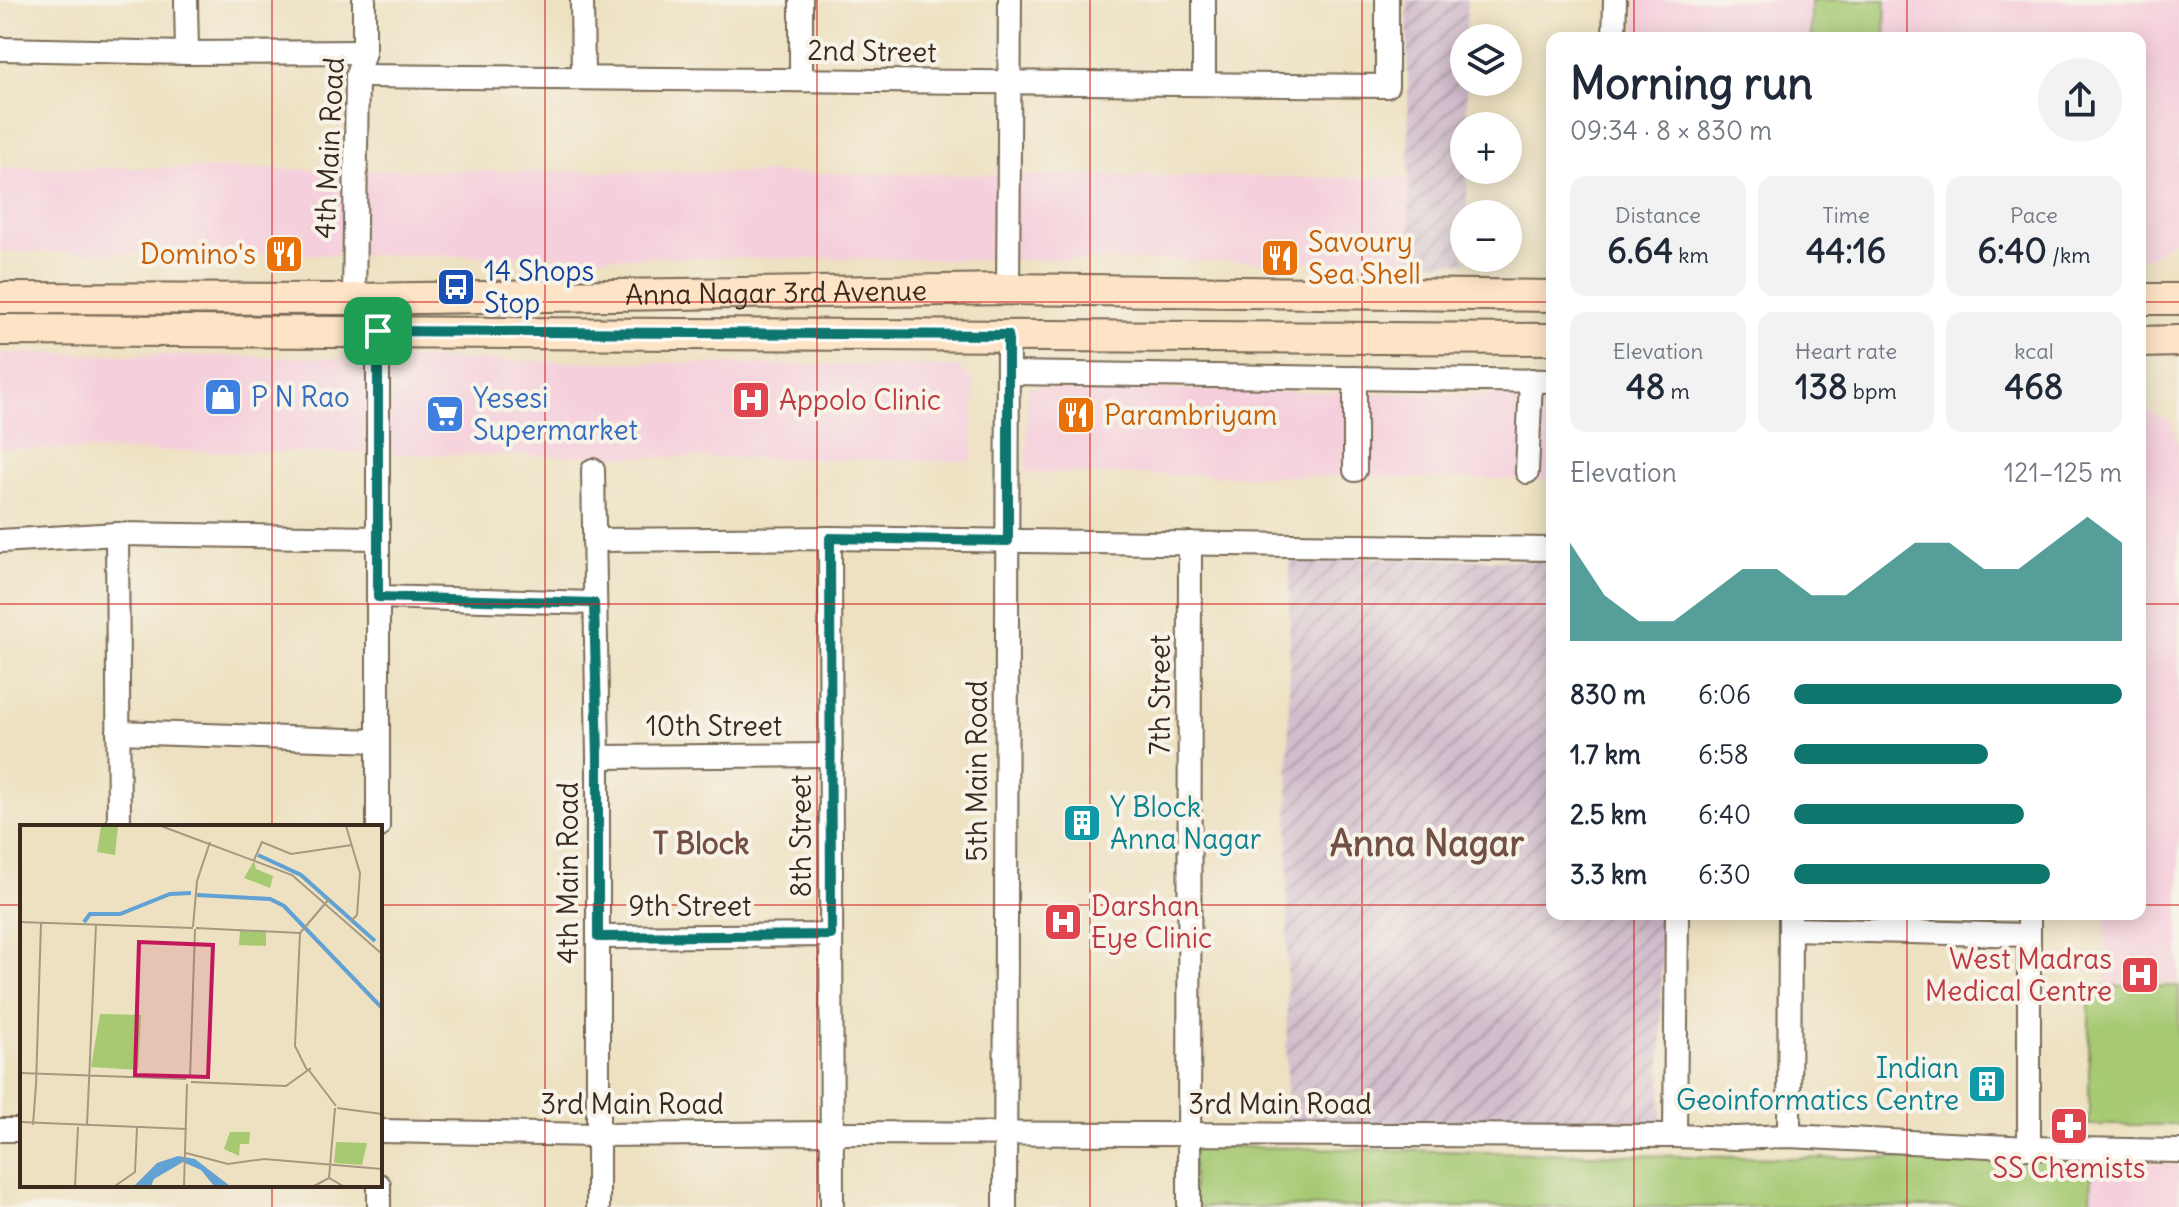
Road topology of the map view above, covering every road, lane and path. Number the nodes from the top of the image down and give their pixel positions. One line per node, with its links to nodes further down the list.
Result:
1 (186, 0): 12 (street)
2 (364, 0): 11 (street, 4th Main Road)
3 (582, 0): 14 (street)
4 (801, 0): 15 (street)
5 (1010, 0): 16 (street)
6 (1204, 0): 17 (street)
7 (1387, 0): 17 (street, 2nd Street)
8 (1615, 0): 9 (street)
9 (1614, 32)
10 (0, 49): 12 (street)
11 (364, 52): 12 (street); 13 (street, 4th Main Road)
12 (187, 53)
13 (357, 76): 14 (street, 2nd Street); 21 (street, 4th Main Road)
14 (583, 78): 15 (street, 2nd Street)
15 (801, 80): 16 (street, 2nd Street)
16 (1010, 82): 17 (street, 2nd Street); 18 (street)
17 (1204, 84)
18 (1008, 289): 19 (main road, Anna Nagar 3rd Avenue); 21 (main road, Anna Nagar 3rd Avenue)
19 (1546, 296)
20 (0, 298): 21 (main road, Anna Nagar 3rd Avenue)
21 (354, 299)
22 (2146, 299): 23 (main road)
23 (2179, 299)
24 (0, 330): 25 (main road, Anna Nagar 3rd Avenue)
25 (378, 331): 26 (main road, Anna Nagar 3rd Avenue); 37 (street)
26 (1008, 335): 27 (main road, Anna Nagar 3rd Avenue); 30 (street, 5th Main Road)
27 (1546, 339)
28 (2179, 341): 29 (main road)
29 (2146, 342)
30 (1008, 373): 31 (street); 41 (street, 5th Main Road)
31 (1355, 378): 32 (street); 34 (street)
32 (1542, 381): 35 (street)
33 (593, 470): 39 (street, 4th Main Road)
34 (1355, 470)
35 (1527, 472)
36 (117, 534): 37 (street); 40 (street); 46 (street)
37 (378, 538): 44 (street)
38 (830, 538): 39 (street); 41 (street); 48 (street, 8th Street)
39 (594, 540): 45 (street, 4th Main Road)
40 (0, 541)
41 (1008, 541): 42 (street); 59 (street, 5th Main Road)
42 (1190, 543): 43 (street); 60 (street, 7th Street)
43 (1546, 549)
44 (378, 597): 45 (street); 47 (street)
45 (594, 603): 49 (street, 4th Main Road)
46 (118, 732): 47 (street); 50 (street)
47 (378, 741): 51 (street)
48 (831, 755): 49 (street, 10th Street); 55 (street, 8th Street)
49 (598, 757): 56 (street, 4th Main Road)
50 (119, 825)
51 (378, 825)
52 (1677, 920): 62 (street)
53 (1790, 921): 54 (street); 63 (street)
54 (2029, 924): 64 (street)
55 (831, 935): 56 (street, 9th Street); 58 (street, 8th Street)
56 (598, 937): 61 (street, 4th Main Road)
57 (382, 1131): 61 (street, 3rd Main Road)
58 (832, 1133): 59 (street, 3rd Main Road); 61 (street, 3rd Main Road); 67 (street)
59 (1005, 1134): 60 (street, 3rd Main Road); 68 (street, 5th Main Road)
60 (1189, 1134): 62 (street, 3rd Main Road); 69 (street, 7th Street)
61 (598, 1135): 66 (street, 4th Main Road)
62 (1675, 1136): 63 (street, 3rd Main Road)
63 (1789, 1136): 64 (street, 3rd Main Road)
64 (2029, 1148): 65 (street, 3rd Main Road)
65 (2179, 1151)
66 (598, 1207)
67 (832, 1207)
68 (1005, 1207)
69 (1189, 1207)

